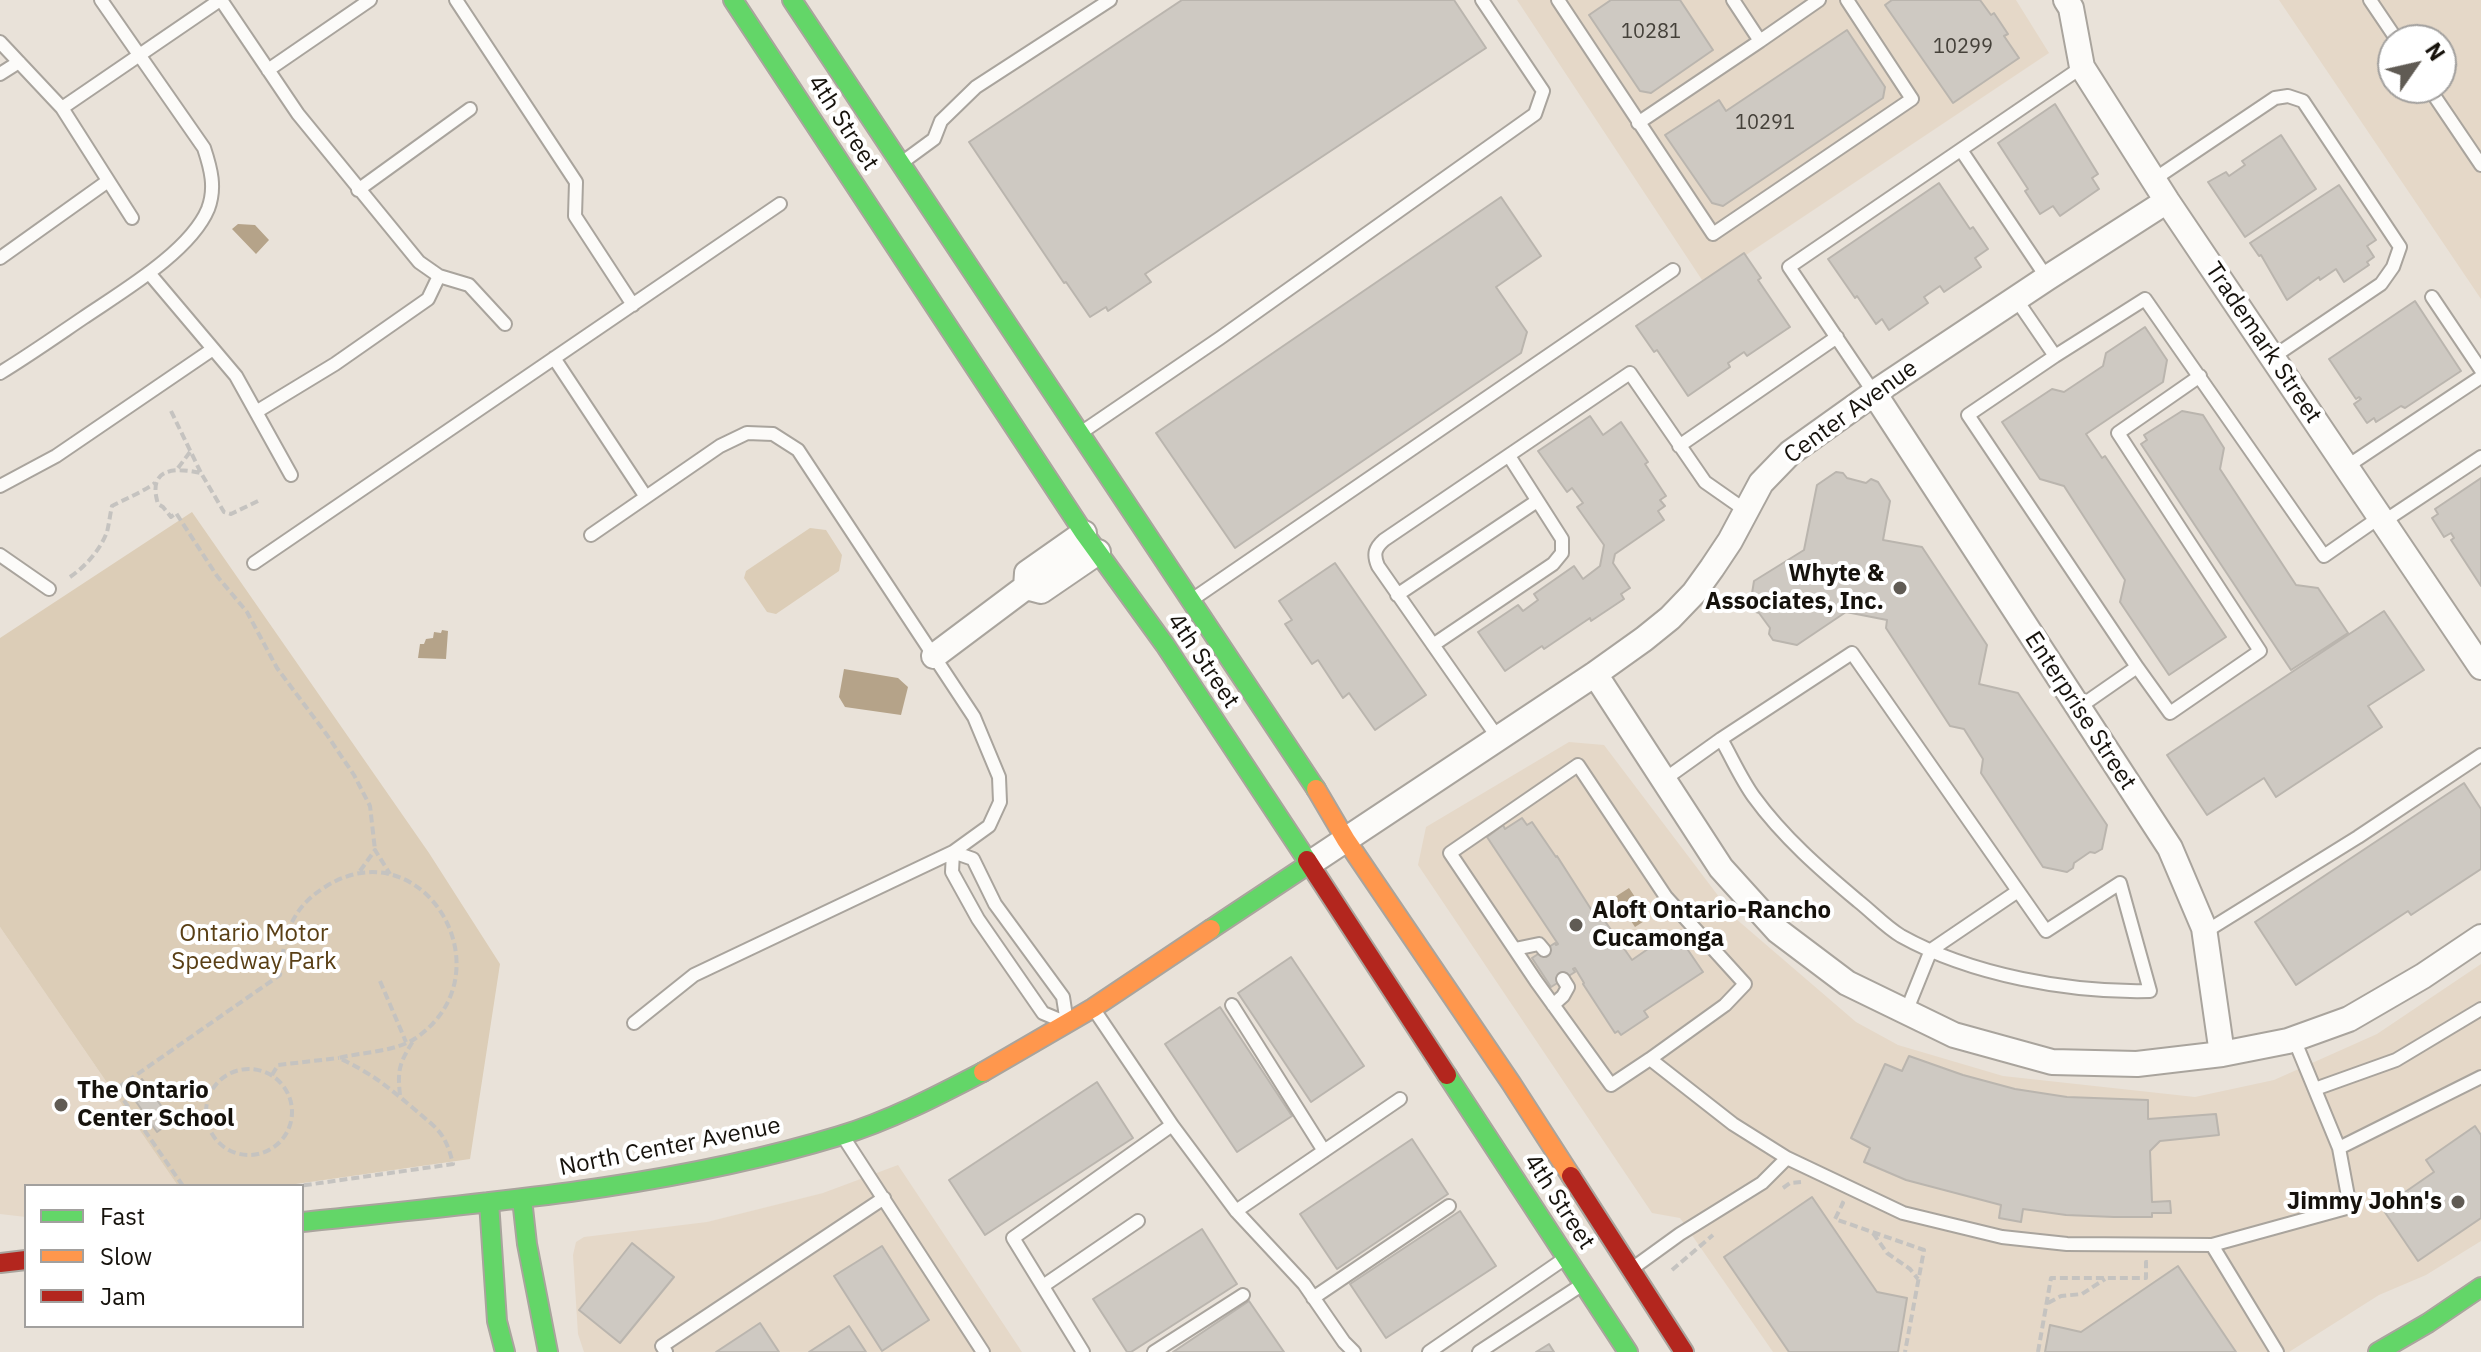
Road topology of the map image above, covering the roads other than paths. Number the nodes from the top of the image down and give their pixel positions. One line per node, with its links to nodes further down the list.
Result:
1 (101, 0): 18 (lane)
2 (220, 0): 18 (lane); 21 (lane)
3 (370, 0): 21 (lane)
4 (456, 0): 43 (lane)
5 (733, 0): 68 (main road, 4th Street)
6 (792, 0): 28 (main road, 4th Street)
7 (1110, 0): 28 (lane)
8 (1482, 0): 56 (lane)
9 (1558, 0): 26 (lane)
10 (1733, 0): 16 (lane)
11 (1819, 0): 16 (lane)
12 (1847, 0): 26 (lane)
13 (2370, 0): 15 (lane)
14 (2071, 3): 20 (street, Trademark Street)
15 (2386, 24)
16 (1760, 41): 26 (lane)
17 (0, 42): 19 (lane)
18 (140, 53): 24 (lane); 38 (lane)
19 (19, 62): 22 (lane); 24 (lane)
20 (2082, 67): 27 (lane); 30 (street, Trademark Street)
21 (268, 70): 32 (lane)
22 (0, 74)
23 (2440, 104): 29 (lane)
24 (62, 108): 31 (lane)
25 (470, 109): 32 (lane)
26 (1638, 123)
27 (1961, 150): 40 (lane); 45 (lane)
28 (900, 164): 56 (main road, 4th Street)
29 (2481, 165)
30 (2153, 180): 33 (street, Trademark Street); 48 (lane)
31 (108, 181): 35 (lane); 36 (lane)
32 (358, 190): 39 (lane)
33 (2167, 201): 40 (street, Center Avenue); 48 (street, Trademark Street)
34 (780, 204): 43 (lane)
35 (132, 218)
36 (0, 258)
37 (1673, 270): 73 (lane)
38 (149, 273): 46 (lane); 51 (lane)
39 (439, 276): 44 (lane); 55 (lane)
40 (2047, 278): 42 (street, Center Avenue)
41 (2432, 297): 50 (lane)
42 (2016, 299): 47 (lane); 54 (street, Center Avenue)
43 (633, 305): 49 (lane)
44 (505, 324)
45 (1837, 337): 54 (lane); 57 (lane)
46 (213, 349): 55 (lane); 62 (lane)
47 (2055, 356): 52 (lane); 76 (lane)
48 (2273, 357): 60 (street, Trademark Street)
49 (554, 358): 63 (lane); 70 (lane)
50 (2481, 370)
51 (0, 373)
52 (2200, 376): 66 (lane); 76 (lane)
53 (2481, 377): 60 (lane)
54 (1874, 393): 65 (street, Center Avenue); 79 (street, Enterprise Street)
55 (256, 412): 61 (lane)
56 (1080, 434): 73 (main road, 4th Street)
57 (1679, 446): 58 (lane); 65 (lane)
58 (1509, 456): 64 (lane); 72 (lane)
59 (2481, 457): 66 (lane)
60 (2346, 467): 66 (street, Trademark Street)
61 (291, 475)
62 (0, 486)
63 (646, 497): 67 (lane); 75 (lane)
64 (1537, 501): 72 (lane); 74 (lane)
65 (1745, 510): 78 (street, Center Avenue)
66 (2381, 520): 77 (street, Trademark Street)
67 (591, 535)
68 (1091, 542): 75 (street); 86 (main road, 4th Street)
69 (0, 555): 71 (lane)
70 (254, 563)
71 (49, 589)
72 (1397, 595): 74 (lane)
73 (1191, 601): 84 (main road, 4th Street)
74 (1433, 645): 80 (lane)
75 (934, 656): 85 (lane)
76 (2137, 667): 79 (lane)
77 (2481, 667)
78 (1595, 674): 80 (street, Center Avenue); 83 (street)
79 (2078, 708): 90 (street, Enterprise Street)
80 (1498, 738): 84 (street, Center Avenue)
81 (1721, 739): 83 (lane); 87 (lane); 94 (lane)
82 (2481, 755): 90 (lane)
83 (1665, 779): 100 (street)
84 (1346, 840): 86 (street, Center Avenue); 125 (main road, 4th Street)
85 (953, 852): 88 (lane); 89 (lane); 101 (lane)
86 (1309, 864): 98 (main road, North Center Avenue); 122 (main road, 4th Street)
87 (2018, 891): 94 (lane); 94 (lane)
88 (1004, 915): 89 (lane); 102 (lane)
89 (985, 929): 102 (lane)
90 (2205, 932): 104 (street, Enterprise Street)
91 (2481, 937): 103 (street)
92 (1515, 949): 93 (lane); 97 (lane); 105 (lane)
93 (1544, 950)
94 (1931, 950): 100 (lane)
95 (1563, 979): 97 (lane)
96 (1232, 1005): 112 (lane)
97 (1553, 1005): 105 (lane)
98 (1093, 1008): 102 (main road, North Center Avenue); 109 (lane)
99 (2481, 1009): 107 (lane)
100 (1906, 1012): 104 (street)
101 (634, 1023)
102 (1067, 1023): 110 (main road, North Center Avenue)
103 (2294, 1039): 104 (street); 107 (lane)
104 (2222, 1054)
105 (1650, 1059): 113 (lane)
106 (2481, 1077): 111 (lane)
107 (2315, 1089): 111 (lane)
108 (1400, 1099): 112 (lane)
109 (1172, 1125): 118 (lane); 127 (lane)
110 (842, 1135): 114 (lane); 115 (main road, North Center Avenue)
111 (2339, 1148): 121 (lane)
112 (1324, 1151): 118 (lane)
113 (1787, 1158): 121 (lane); 125 (lane)
114 (884, 1198): 133 (lane); 134 (lane)
115 (522, 1199): 116 (main road, North Center Avenue); 132 (main road)
116 (489, 1202): 120 (main road, North Center Avenue); 131 (main road)
117 (1449, 1206): 130 (lane)
118 (1236, 1211): 130 (lane)
119 (1138, 1221): 127 (lane)
120 (304, 1222)
121 (2212, 1245): 142 (lane)
122 (1566, 1257): 126 (main road, 4th Street); 138 (lane)
123 (24, 1260): 124 (main road)
124 (0, 1263)
125 (1630, 1270): 141 (main road, 4th Street)
126 (1584, 1283): 139 (lane); 140 (main road, 4th Street)
127 (1043, 1286): 135 (lane)
128 (2481, 1287): 143 (main road)
129 (1243, 1295): 136 (lane)
130 (1313, 1298): 137 (lane)
131 (505, 1352)
132 (548, 1352)
133 (666, 1352)
134 (983, 1352)
135 (1083, 1352)
136 (1154, 1352)
137 (1354, 1352)
138 (1429, 1352)
139 (1479, 1352)
140 (1628, 1352)
141 (1684, 1352)
142 (2277, 1352)
143 (2378, 1352)

